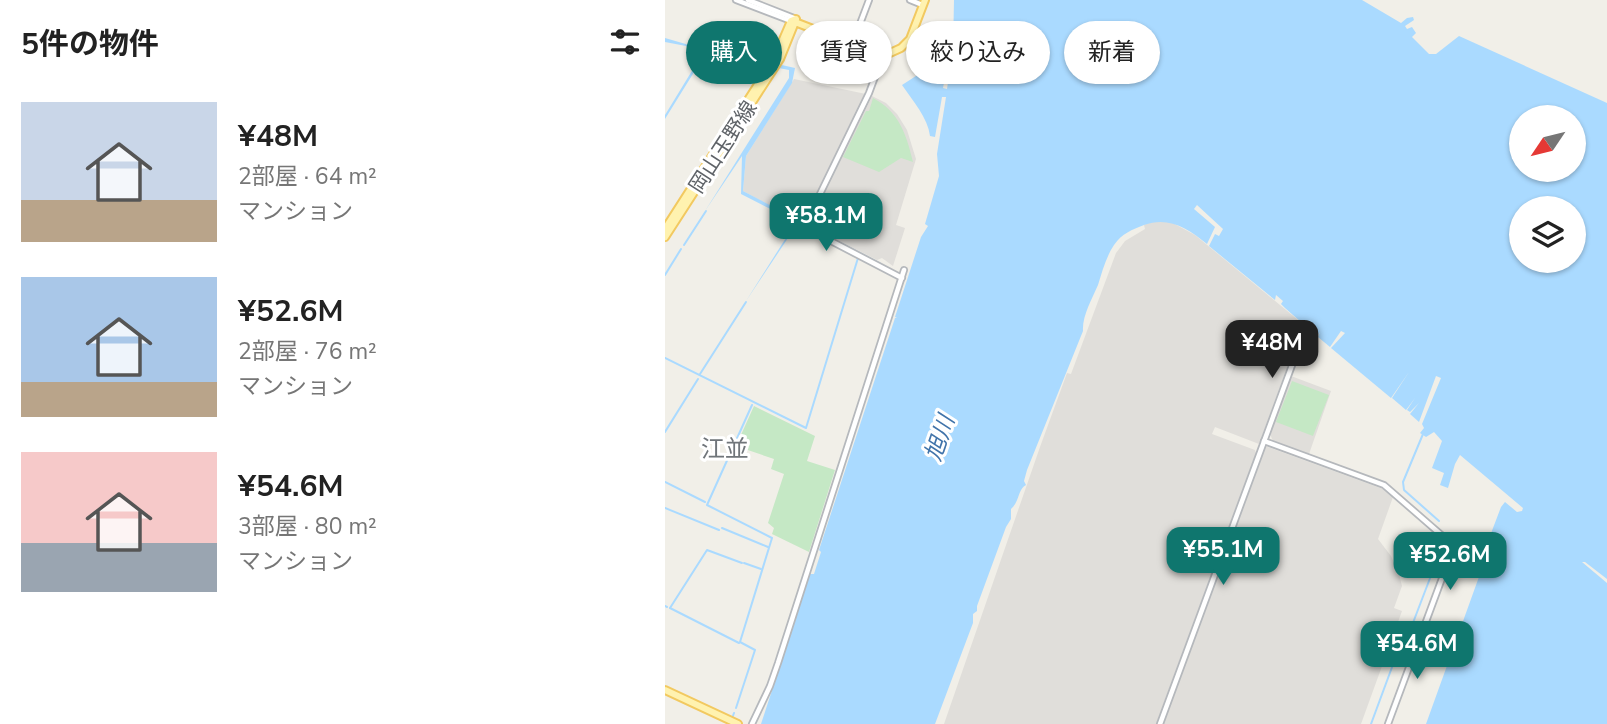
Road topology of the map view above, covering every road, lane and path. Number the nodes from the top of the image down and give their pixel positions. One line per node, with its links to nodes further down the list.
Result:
1 (736, 0): 6 (street)
2 (748, 0): 6 (street)
3 (869, 0): 8 (street)
4 (910, 0): 5 (street)
5 (923, 2): 9 (main road)
6 (793, 20): 7 (main road); 11 (main road, 岡山玉野線); 12 (main road, 岡山玉野線)
7 (796, 21)
8 (861, 21)
9 (892, 52)
10 (872, 84): 14 (street)
11 (665, 229)
12 (665, 237)
13 (904, 270): 14 (street)
14 (902, 278): 21 (street)
15 (1305, 330): 16 (street)
16 (1263, 441): 17 (street); 22 (street)
17 (1454, 546): 18 (street); 23 (street)
18 (1476, 565)
19 (665, 690): 20 (main road)
20 (738, 724)
21 (752, 724)
22 (1160, 724)
23 (1388, 724)

